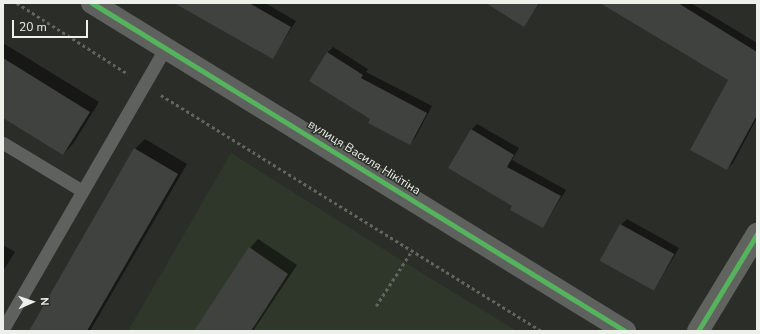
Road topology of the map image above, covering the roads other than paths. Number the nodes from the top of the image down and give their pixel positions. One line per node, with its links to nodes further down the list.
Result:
1 (92, 3): 2 (street, вулиця Василя Нікітіна)
2 (165, 48): 4 (lane); 7 (street, вулиця Василя Нікітіна)
3 (3, 143): 4 (lane)
4 (81, 190): 6 (lane)
5 (757, 234): 8 (street)
6 (3, 329)
7 (625, 331)
8 (698, 331)

